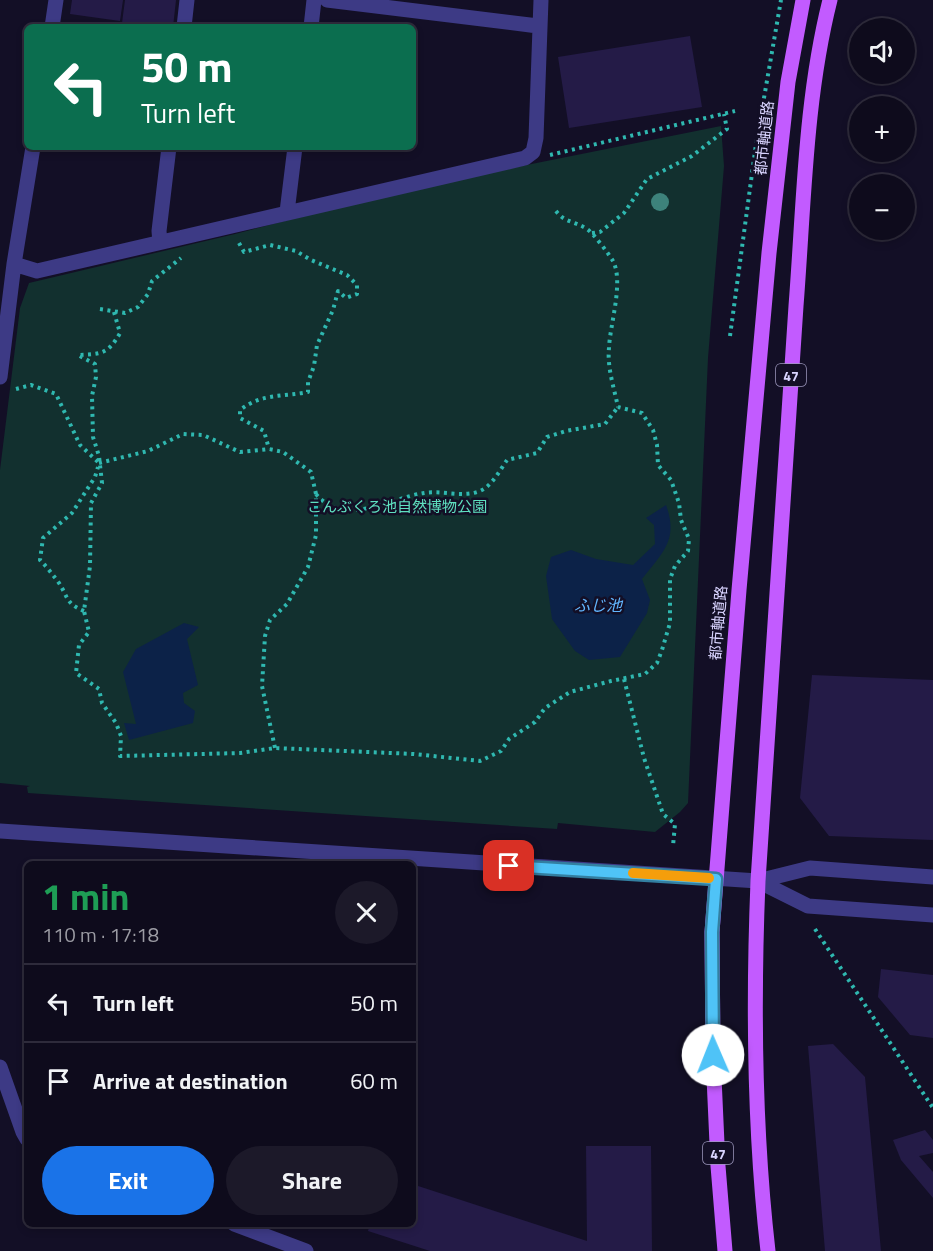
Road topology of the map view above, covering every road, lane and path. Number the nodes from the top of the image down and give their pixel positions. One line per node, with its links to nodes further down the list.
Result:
1 (56, 0): 9 (street)
2 (188, 0): 10 (street)
3 (314, 0): 11 (street)
4 (327, 0): 12 (street)
5 (541, 0): 12 (street)
6 (781, 0): 28 (path)
7 (803, 0): 41 (main road, 都市軸道路 / 47)
8 (830, 0): 42 (main road, 47)
9 (52, 24)
10 (184, 24)
11 (311, 24)
12 (538, 26): 18 (street)
13 (735, 111): 14 (path)
14 (724, 114): 18 (path); 21 (path)
15 (33, 150): 25 (street)
16 (169, 150): 22 (street)
17 (296, 150): 20 (street)
18 (532, 152): 20 (street)
19 (556, 211): 21 (path)
20 (287, 212): 22 (street)
21 (592, 233): 31 (path)
22 (160, 242): 25 (street)
23 (231, 244): 32 (path)
24 (186, 253): 27 (path)
25 (14, 264): 29 (street)
26 (100, 309): 27 (path)
27 (114, 312): 33 (path)
28 (730, 336)
29 (0, 377)
30 (10, 390): 33 (path)
31 (618, 407): 34 (path); 36 (path)
32 (269, 449): 33 (path); 34 (path)
33 (99, 463): 35 (path); 35 (path)
34 (316, 494): 37 (path)
35 (84, 611): 37 (path)
36 (624, 679): 37 (path); 39 (path)
37 (275, 748)
38 (0, 831): 41 (street)
39 (673, 846)
40 (933, 877): 42 (street)
41 (716, 879): 42 (street); 50 (main road, 都市軸道路 / 47)
42 (758, 881): 43 (street); 51 (main road, 47)
43 (933, 915)
44 (814, 929): 46 (path)
45 (0, 1067): 47 (street)
46 (933, 1108)
47 (24, 1134)
48 (242, 1227): 49 (street)
49 (306, 1251)
50 (725, 1251)
51 (768, 1251)

